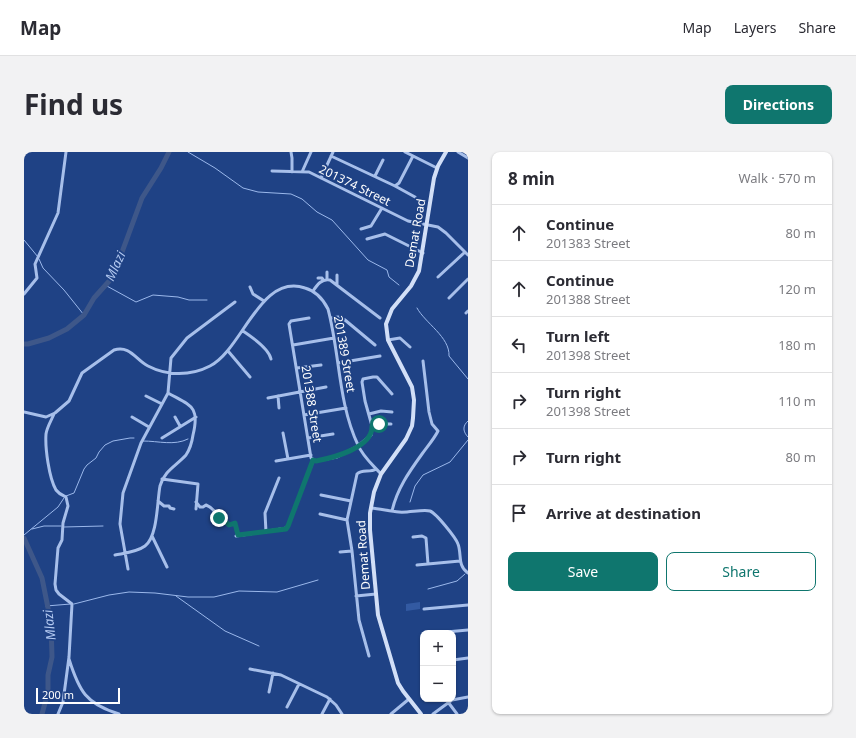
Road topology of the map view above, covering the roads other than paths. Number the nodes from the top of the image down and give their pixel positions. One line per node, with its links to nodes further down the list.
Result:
1 (66, 152): 37 (street)
2 (291, 152): 14 (street)
3 (311, 152): 15 (street)
4 (333, 152): 8 (street)
5 (405, 152): 9 (street)
6 (446, 152): 12 (street, Demat Road)
7 (458, 152): 10 (street)
8 (331, 156): 16 (street); 17 (street)
9 (413, 156): 12 (street); 18 (street)
10 (468, 158)
11 (383, 160): 16 (street)
12 (437, 168): 21 (street, Demat Road)
13 (272, 171): 14 (street, 201374 Street)
14 (292, 172): 15 (street, 201374 Street)
15 (302, 172): 17 (street, 201374 Street)
16 (375, 176): 18 (street)
17 (321, 178): 20 (street, 201374 Street)
18 (395, 186): 19 (street)
19 (415, 197)
20 (382, 208): 21 (street, 201374 Street); 22 (street)
21 (427, 224): 24 (street, 201374 Street); 25 (street, Demat Road)
22 (361, 229)
23 (367, 239): 25 (street)
24 (464, 252): 26 (street, 201374 Street); 29 (street)
25 (423, 253): 46 (street, Demat Road)
26 (468, 255)
27 (327, 272): 31 (street)
28 (337, 275): 34 (street)
29 (438, 277)
30 (318, 278): 33 (street)
31 (327, 279): 33 (street); 34 (street)
32 (468, 279): 38 (street)
33 (323, 280): 36 (street)
34 (338, 284): 43 (street)
35 (250, 287): 39 (street)
36 (313, 291): 39 (street); 42 (street, 201389 Street)
37 (24, 294)
38 (449, 298)
39 (264, 301): 44 (street)
40 (235, 302): 57 (street)
41 (309, 318): 47 (street, 201388 Street)
42 (330, 318): 45 (street, 201389 Street); 48 (street)
43 (380, 318)
44 (243, 330): 50 (street); 52 (street)
45 (334, 338): 47 (street); 54 (street, 201389 Street)
46 (388, 340): 49 (street); 91 (street, Demat Road)
47 (293, 345): 56 (street, 201388 Street)
48 (375, 345)
49 (410, 348)
50 (228, 351): 57 (street); 58 (street)
51 (380, 356): 54 (street)
52 (271, 359)
53 (423, 361): 101 (street)
54 (338, 363): 68 (street, 201389 Street)
55 (321, 364): 56 (street)
56 (297, 368): 60 (street, 201388 Street)
57 (170, 372): 61 (street); 70 (street)
58 (250, 377)
59 (326, 387): 60 (street)
60 (300, 392): 64 (street); 73 (street, 201388 Street)
61 (168, 393): 66 (street); 75 (street)
62 (392, 394): 72 (street)
63 (146, 396): 66 (street)
64 (278, 396): 65 (street); 67 (street)
65 (268, 398)
66 (162, 404): 80 (street)
67 (279, 408)
68 (346, 408): 73 (street); 85 (street, 201389 Street)
69 (24, 412): 70 (street)
70 (55, 412): 124 (street)
71 (392, 412): 72 (street)
72 (369, 414): 79 (street)
73 (304, 415): 84 (street, 201388 Street)
74 (132, 417): 80 (street)
75 (196, 417): 78 (street); 93 (street)
76 (174, 418): 78 (street)
77 (391, 424): 79 (street)
78 (180, 426): 83 (street)
79 (372, 426): 85 (street, 201388 Street)
80 (149, 427): 109 (street)
81 (283, 433): 87 (street)
82 (333, 434): 84 (street)
83 (162, 438)
84 (308, 438): 86 (street, 201388 Street)
85 (358, 446): 88 (street, 201388 Street); 90 (street, 201389 Street)
86 (311, 455): 87 (street); 88 (street, 201388 Street)
87 (288, 459): 89 (street)
88 (313, 460): 104 (street)
89 (276, 461)
90 (376, 469): 91 (street, 201389 Street); 96 (street)
91 (381, 474): 98 (street, Demat Road)
92 (279, 478): 104 (street)
93 (162, 479): 95 (street); 97 (street)
94 (321, 495): 96 (street)
95 (158, 501): 99 (street); 105 (street)
96 (350, 501): 103 (street)
97 (196, 502): 100 (street); 104 (street)
98 (371, 508): 101 (street); 117 (street, Demat Road)
99 (174, 509)
100 (196, 509)
101 (392, 511): 111 (street)
102 (320, 514): 103 (street)
103 (347, 520): 107 (street)
104 (266, 532)
105 (152, 536): 109 (street); 114 (street)
106 (413, 537): 112 (street)
107 (352, 551): 108 (street); 118 (street)
108 (340, 552)
109 (126, 553): 110 (street); 115 (street)
110 (115, 555)
111 (460, 561): 112 (street); 116 (street)
112 (428, 564): 113 (street)
113 (417, 565)
114 (168, 567)
115 (128, 569)
116 (468, 573)
117 (376, 594): 118 (street); 133 (street, Demat Road)
118 (356, 596): 123 (street)
119 (468, 605): 120 (street)
120 (424, 609)
121 (468, 630): 122 (street)
122 (456, 631)
123 (369, 656)
124 (69, 657): 137 (street); 138 (street)
125 (468, 658): 126 (street)
126 (456, 660)
127 (250, 669): 128 (street)
128 (273, 673): 129 (street); 130 (street)
129 (299, 684): 132 (street); 136 (street)
130 (269, 692)
131 (468, 697): 134 (street)
132 (330, 699): 139 (street); 140 (street)
133 (409, 699): 141 (street); 142 (street, Demat Road)
134 (456, 699)
135 (448, 702): 143 (street); 144 (street)
136 (287, 707)
137 (58, 714)
138 (119, 714)
139 (322, 714)
140 (342, 714)
141 (391, 714)
142 (422, 714)
143 (434, 714)
144 (457, 714)

